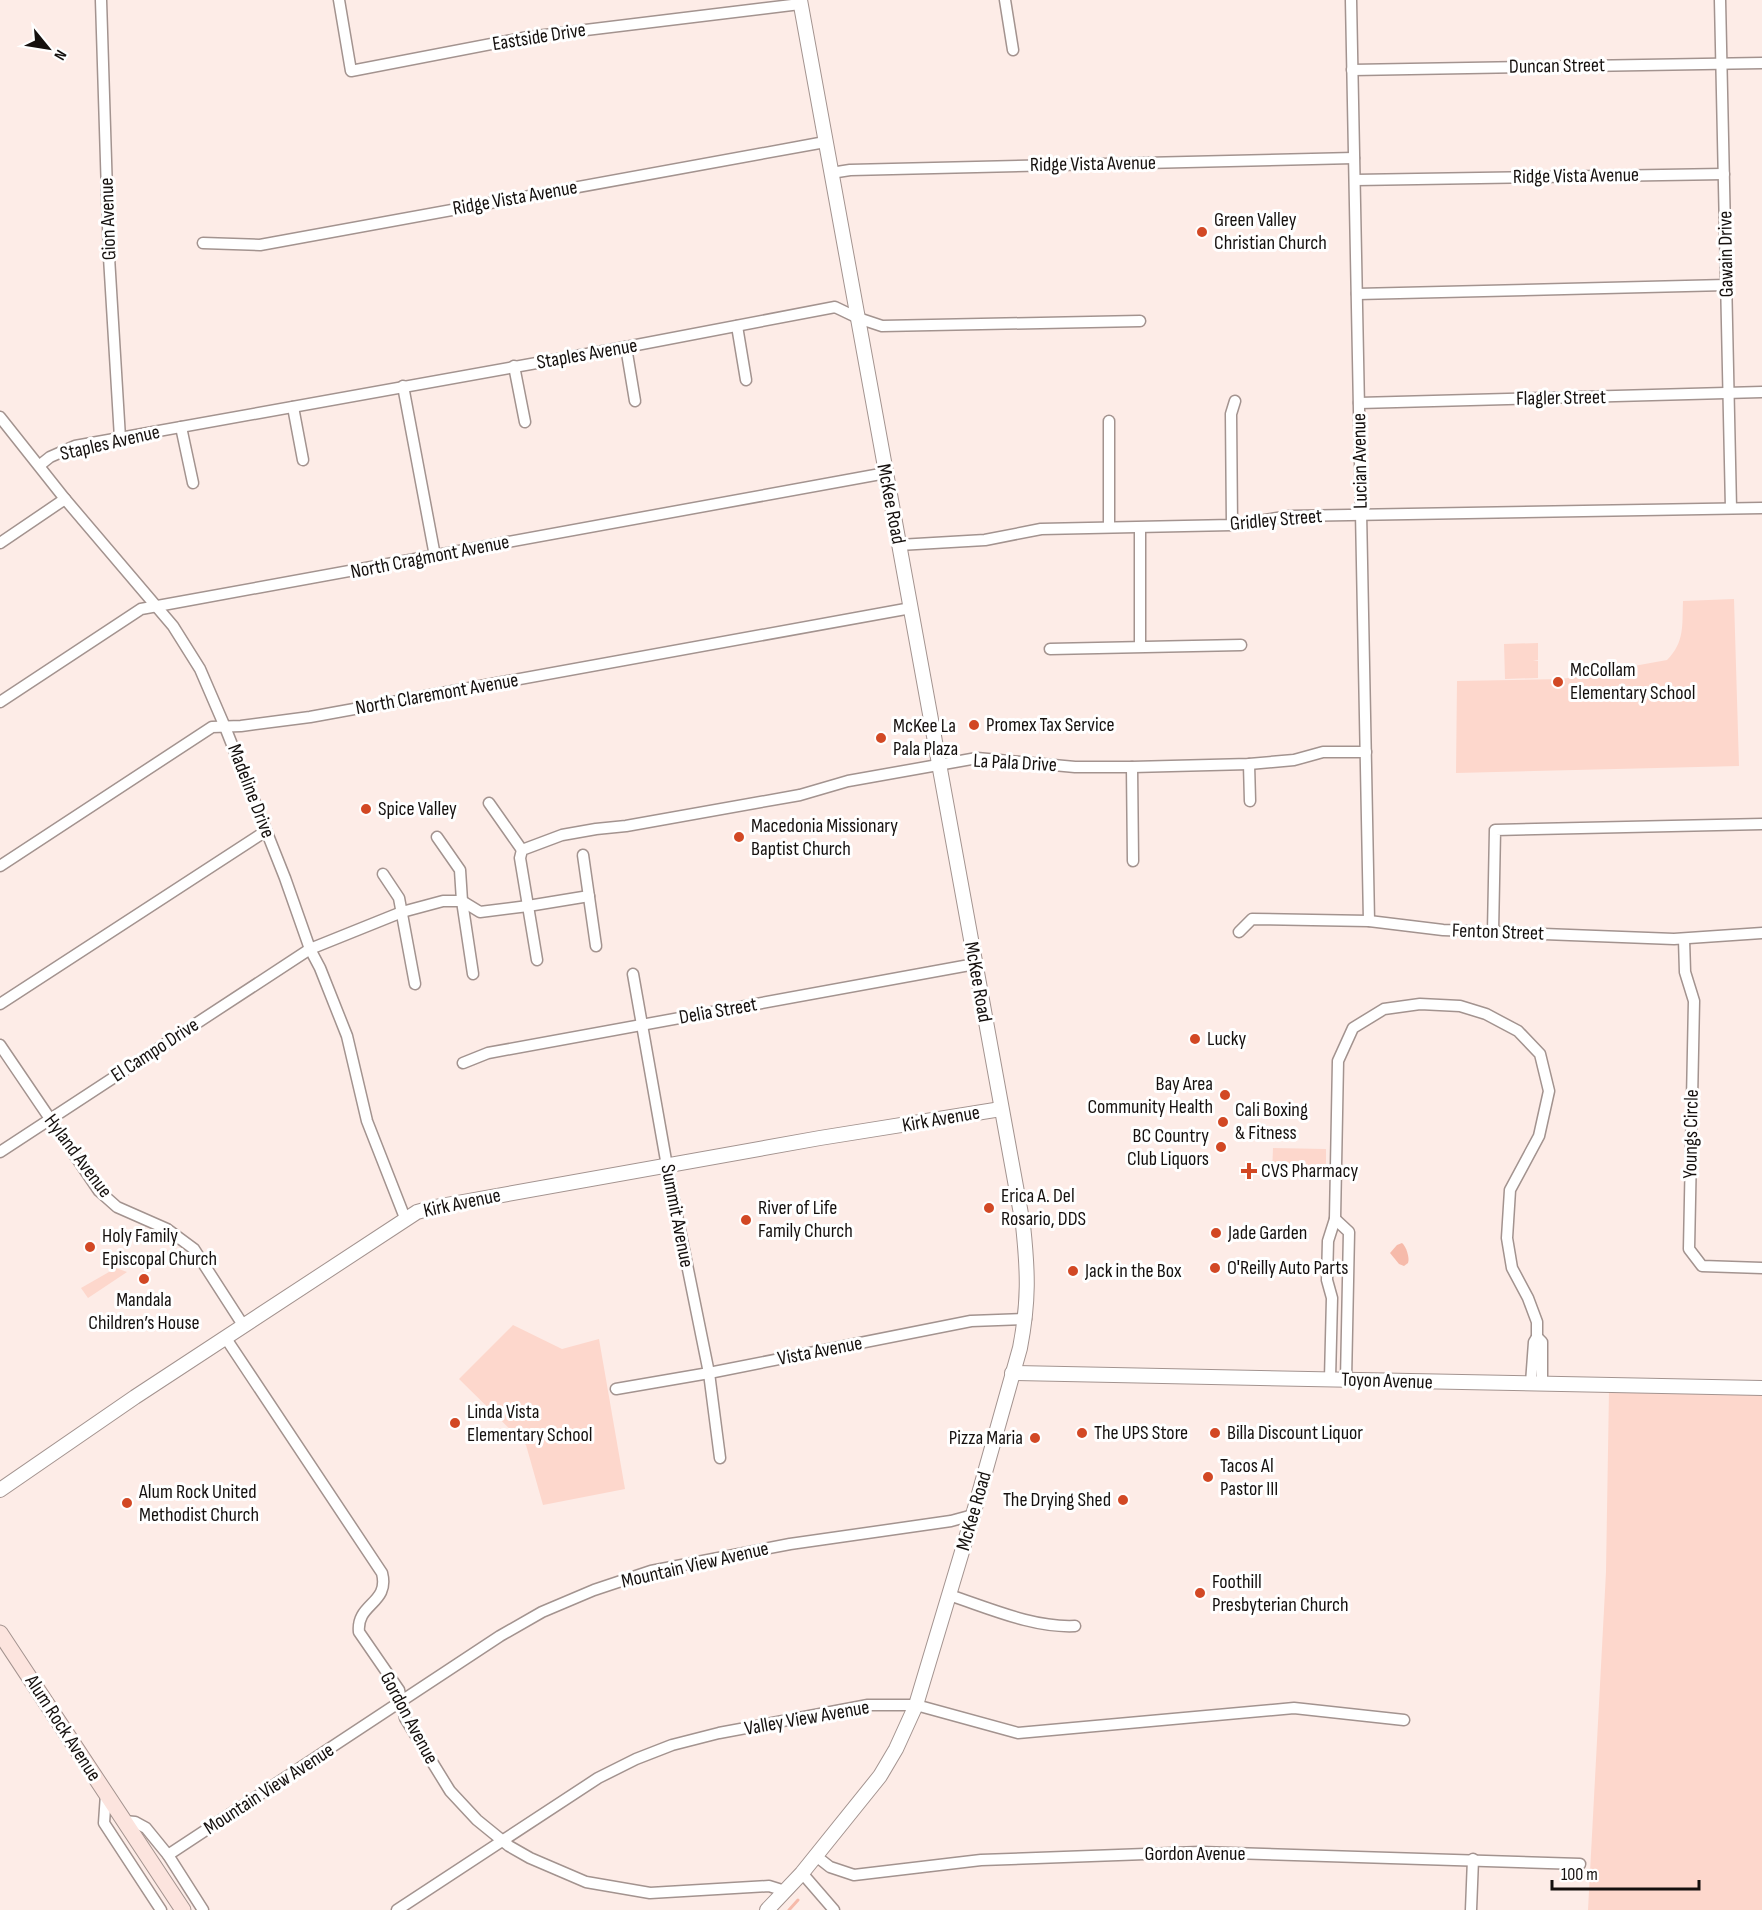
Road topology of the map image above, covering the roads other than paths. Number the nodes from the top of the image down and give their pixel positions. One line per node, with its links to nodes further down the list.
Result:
1 (101, 0): 36 (street, Gion Avenue)
2 (339, 0): 6 (street, Eastside Drive)
3 (1005, 0): 7 (street)
4 (1350, 0): 10 (street, Lucian Avenue)
5 (1720, 0): 8 (street, Gawain Drive)
6 (800, 2): 11 (street, McKee Road)
7 (1013, 50)
8 (1721, 62): 9 (street, Duncan Street); 10 (street, Duncan Street); 14 (street, Gawain Drive)
9 (1762, 63)
10 (1352, 70): 12 (street, Lucian Avenue)
11 (825, 142): 13 (street, McKee Road); 16 (street, Ridge Vista Avenue)
12 (1354, 158): 13 (street, Ridge Vista Avenue); 15 (street, Lucian Avenue)
13 (831, 173): 19 (street, McKee Road)
14 (1724, 174): 15 (street, Ridge Vista Avenue); 17 (street, Gawain Drive)
15 (1355, 180): 18 (street, Lucian Avenue)
16 (203, 243)
17 (1726, 285): 18 (street); 27 (street, Gawain Drive)
18 (1357, 294): 30 (street, Lucian Avenue)
19 (858, 318): 20 (street, Staples Avenue); 21 (street, Staples Avenue); 39 (street, McKee Road)
20 (1140, 321)
21 (737, 326): 22 (street, Staples Avenue); 24 (street)
22 (626, 347): 23 (street, Staples Avenue); 28 (street)
23 (514, 366): 25 (street, Staples Avenue); 34 (street)
24 (746, 380)
25 (403, 386): 31 (street, Staples Avenue); 50 (street)
26 (1762, 392): 27 (street, Flagler Street)
27 (1728, 394): 30 (street, Flagler Street); 42 (street, Gawain Drive)
28 (635, 401)
29 (1235, 401): 45 (street)
30 (1359, 403): 44 (street, Lucian Avenue)
31 (293, 407): 35 (street, Staples Avenue); 37 (street)
32 (0, 417): 38 (street, Madeline Drive)
33 (1109, 421): 46 (street)
34 (525, 422)
35 (181, 427): 36 (street, Staples Avenue); 40 (street)
36 (120, 438): 38 (street, Staples Avenue)
37 (303, 460)
38 (40, 465): 41 (street, Madeline Drive)
39 (886, 474): 49 (street, McKee Road); 50 (street, North Cragmont Avenue)
40 (193, 483)
41 (65, 499): 48 (street); 51 (street, Madeline Drive)
42 (1731, 508): 43 (street, Gridley Street); 44 (street, Gridley Street)
43 (1762, 508)
44 (1361, 515): 45 (street, Gridley Street); 58 (street, Lucian Avenue)
45 (1232, 525): 47 (street, Gridley Street)
46 (1108, 527): 47 (street, Gridley Street); 49 (street, Gridley Street)
47 (1140, 528): 54 (street)
48 (0, 543)
49 (899, 545): 52 (street, McKee Road)
50 (435, 556): 51 (street, North Cragmont Avenue)
51 (156, 607): 56 (street, North Cragmont Avenue); 57 (street, Madeline Drive)
52 (911, 608): 57 (street, North Claremont Avenue); 60 (street, McKee Road)
53 (1241, 645): 54 (street)
54 (1140, 646): 55 (street)
55 (1050, 649)
56 (0, 702)
57 (225, 727): 65 (street, Madeline Drive); 70 (street, North Claremont Avenue)
58 (1366, 752): 59 (street, La Pala Drive); 76 (street, Lucian Avenue)
59 (1249, 764): 61 (street, La Pala Drive); 62 (street)
60 (939, 765): 61 (street, La Pala Drive); 67 (street, La Pala Drive); 84 (street, McKee Road)
61 (1132, 767): 69 (street)
62 (1250, 801)
63 (489, 803): 67 (street)
64 (1762, 824): 78 (street)
65 (266, 831): 82 (street, Madeline Drive); 88 (street)
66 (437, 837): 73 (street)
67 (522, 850): 74 (street)
68 (583, 855): 72 (street)
69 (1133, 861)
70 (0, 866)
71 (383, 874): 75 (street)
72 (589, 896): 74 (street); 81 (street)
73 (462, 901): 74 (street); 75 (street, El Campo Drive); 85 (street)
74 (528, 906): 83 (street)
75 (402, 912): 82 (street, El Campo Drive); 87 (street)
76 (1369, 921): 77 (street, Fenton Street); 78 (street, Fenton Street)
77 (1239, 932)
78 (1493, 932): 80 (street, Fenton Street)
79 (1762, 933): 80 (street, Fenton Street)
80 (1684, 939): 98 (street, Youngs Circle)
81 (596, 946)
82 (310, 949): 93 (street, El Campo Drive); 96 (street, Madeline Drive)
83 (537, 960)
84 (975, 964): 89 (street, Delia Street); 92 (street, McKee Road)
85 (473, 974)
86 (633, 974): 89 (street, Summit Avenue)
87 (415, 984)
88 (0, 1004)
89 (642, 1024): 91 (street, Delia Street); 95 (street, Summit Avenue)
90 (0, 1046): 93 (street, Hyland Avenue)
91 (463, 1063)
92 (1001, 1109): 95 (street, Kirk Avenue); 99 (street, McKee Road)
93 (49, 1119): 94 (street, El Campo Drive); 100 (street, Hyland Avenue)
94 (0, 1152)
95 (667, 1166): 96 (street, Kirk Avenue); 102 (street, Summit Avenue)
96 (405, 1218): 100 (street, Kirk Avenue)
97 (1335, 1219): 104 (street); 105 (street); 106 (street)
98 (1762, 1268)
99 (1026, 1319): 102 (street, Vista Avenue); 103 (street, McKee Road)
100 (243, 1326): 101 (street, Kirk Avenue)
101 (225, 1337): 110 (street, Kirk Avenue); 115 (street, Gordon Avenue)
102 (709, 1373): 108 (street, Vista Avenue); 109 (street, Summit Avenue)
103 (1012, 1373): 104 (street, Toyon Avenue); 111 (street, McKee Road)
104 (1330, 1379): 105 (street, Toyon Avenue)
105 (1346, 1380): 106 (street, Toyon Avenue)
106 (1537, 1383): 107 (street, Toyon Avenue)
107 (1762, 1388)
108 (616, 1389)
109 (720, 1458)
110 (0, 1490)
111 (973, 1515): 112 (street, McKee Road); 115 (street, Mountain View Avenue)
112 (949, 1595): 113 (street); 116 (street, McKee Road)
113 (1075, 1626)
114 (0, 1633): 118 (main road, Alum Rock Avenue)
115 (401, 1702): 120 (street, Gordon Avenue); 121 (street, Mountain View Avenue)
116 (916, 1705): 117 (street, Valley View Avenue); 120 (street, Valley View Avenue); 122 (street, McKee Road)
117 (1404, 1720)
118 (106, 1794): 119 (main road, Alum Rock Avenue); 127 (street, Alum Rock Avenue)
119 (124, 1821): 121 (street); 128 (main road, Alum Rock Avenue)
120 (503, 1840): 126 (street, Gordon Avenue); 130 (street, Valley View Avenue)
121 (168, 1855): 129 (street)
122 (816, 1856): 123 (street, Gordon Avenue); 125 (street, McKee Road)
123 (1473, 1859): 124 (street, Gordon Avenue); 133 (street)
124 (1580, 1864)
125 (802, 1873): 126 (street, McKee Road); 132 (street)
126 (785, 1891): 131 (street, McKee Road)
127 (161, 1910)
128 (183, 1910)
129 (203, 1910)
130 (396, 1910)
131 (767, 1910)
132 (834, 1910)
133 (1471, 1910)

